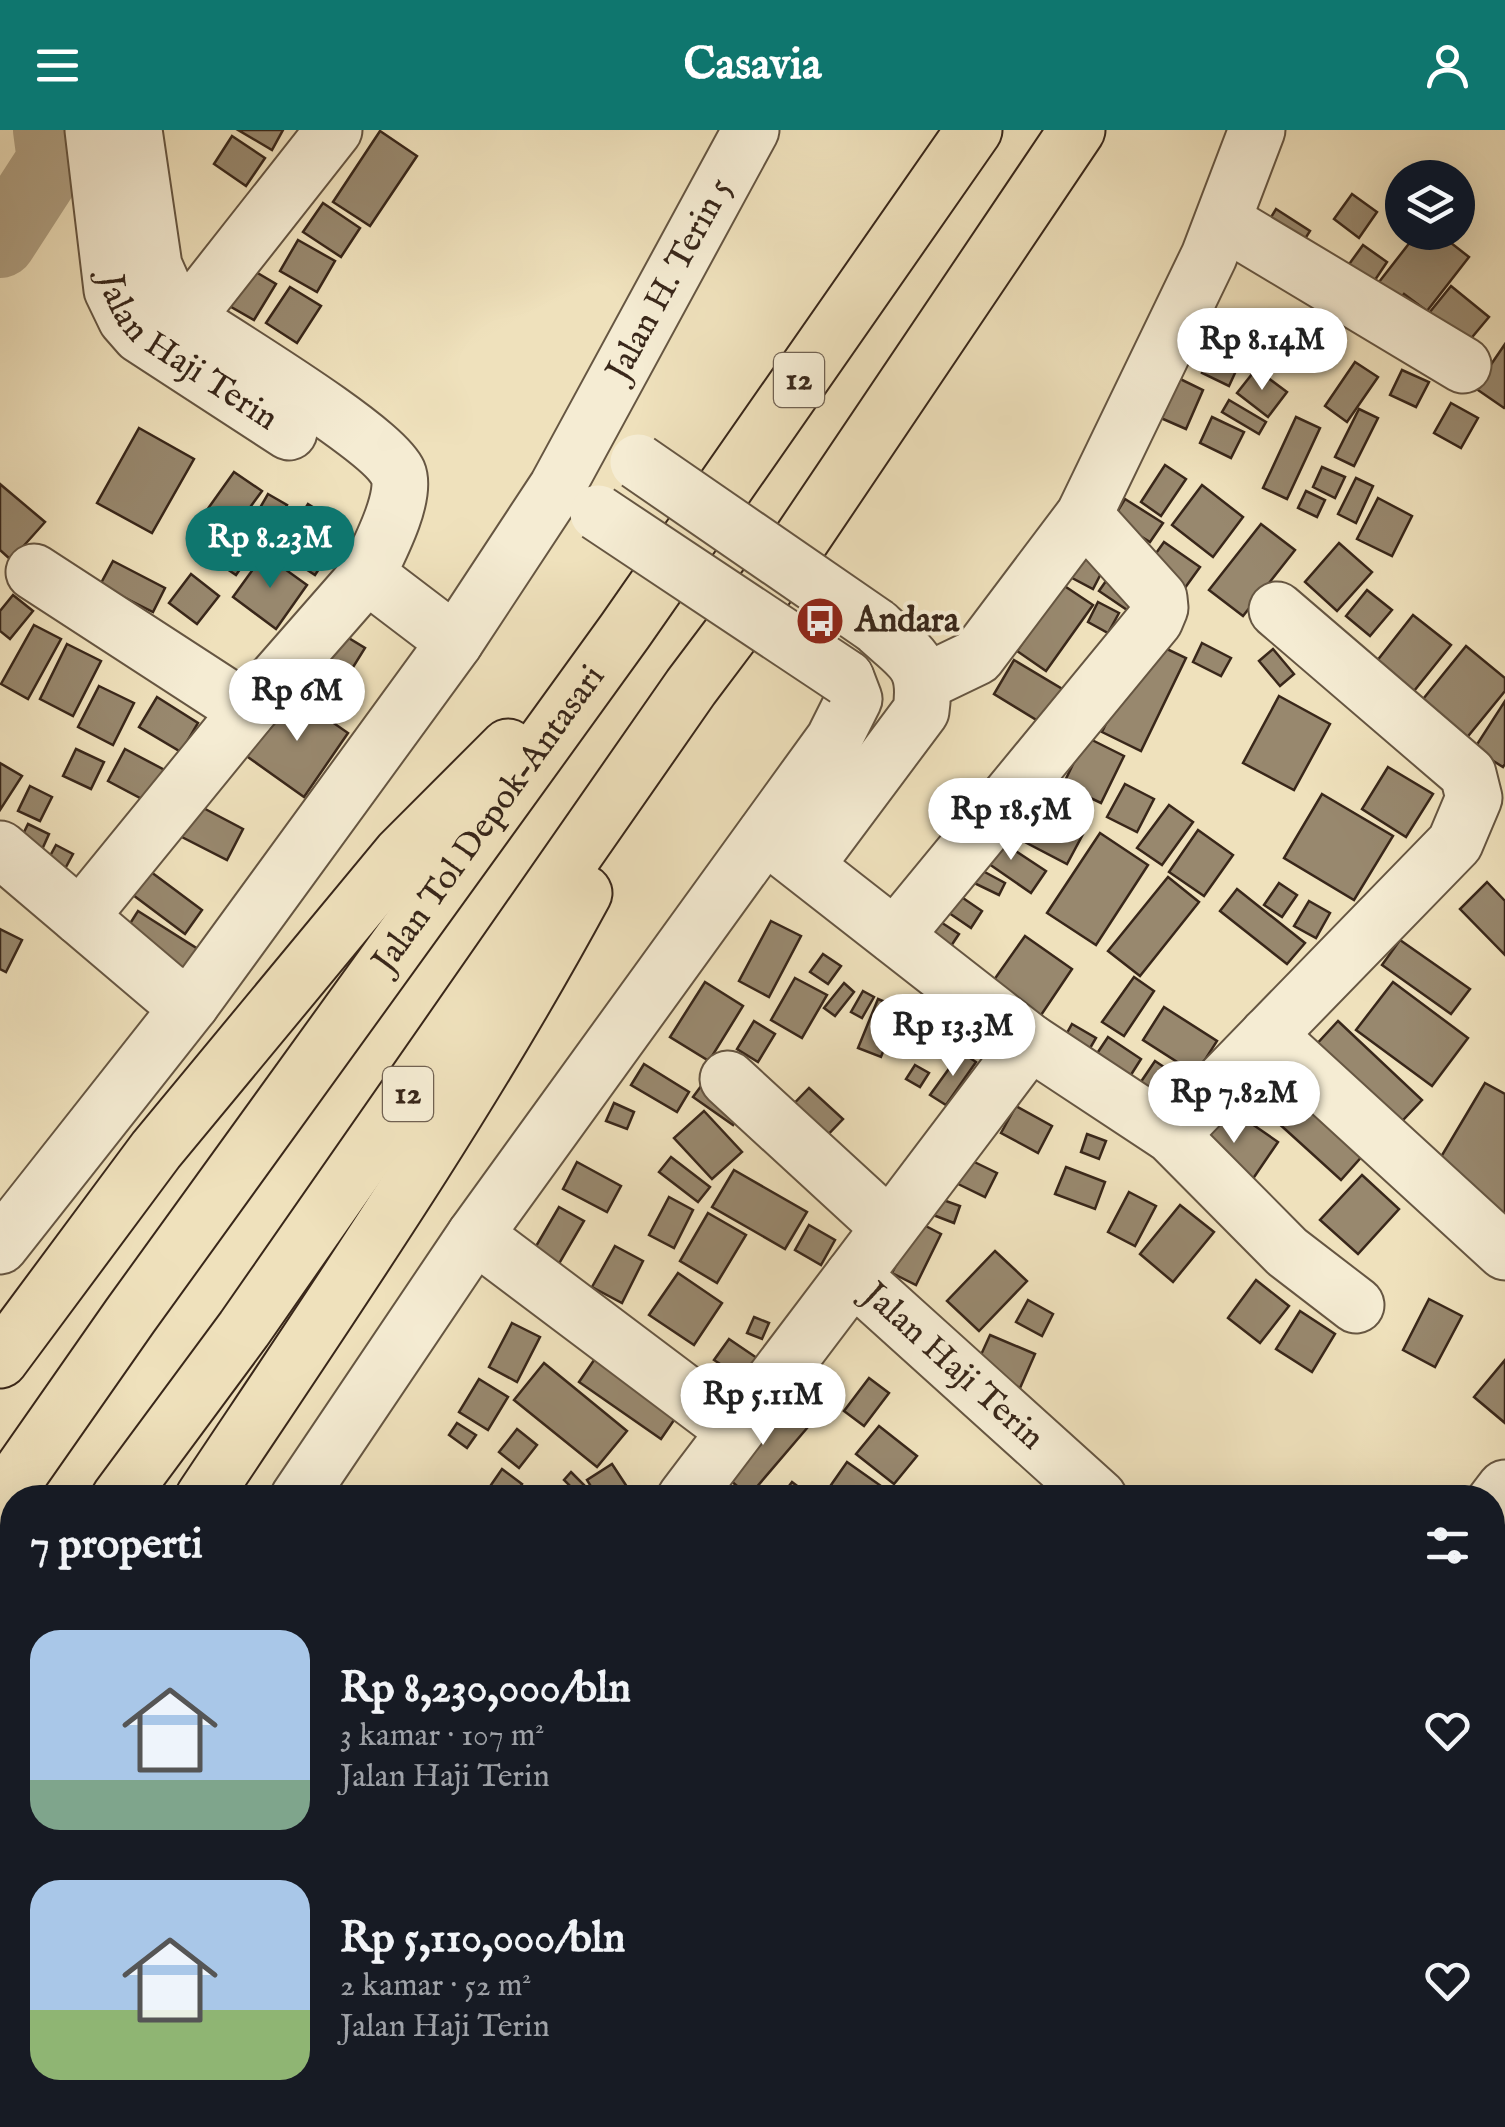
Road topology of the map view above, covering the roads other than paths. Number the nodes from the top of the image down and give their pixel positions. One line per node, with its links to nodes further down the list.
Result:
1 (93, 130): 13 (street, Jalan Haji Terin)
2 (134, 130): 9 (street)
3 (334, 130): 9 (street)
4 (751, 130): 11 (street, Jalan H. Terin 5)
5 (974, 130): 18 (highway, Jalan Tol Depok–Antasari / 12)
6 (1077, 130): 20 (highway, 12)
7 (1257, 130): 8 (street)
8 (1223, 221): 10 (street); 14 (street)
9 (186, 318): 13 (street)
10 (1463, 365)
11 (588, 429): 12 (street, Jalan H. Terin 5); 21 (street, bridge)
12 (578, 500): 19 (street, Jalan H. Terin 5); 23 (street, bridge)
13 (395, 504): 16 (street)
14 (1084, 515): 21 (street); 27 (street)
15 (34, 572): 22 (street)
16 (367, 575): 19 (street); 22 (street)
17 (1277, 610): 29 (street)
18 (625, 631): 39 (highway); 41 (highway, Jalan Tol Depok–Antasari / 12)
19 (455, 642): 28 (street, Jalan H. Terin 5)
20 (691, 687): 42 (highway, 12); 43 (highway)
21 (923, 697): 23 (street); 24 (street)
22 (248, 712): 26 (street)
23 (834, 740): 24 (street)
24 (786, 850): 27 (street); 34 (street)
25 (5, 865): 26 (street)
26 (80, 917): 28 (street)
27 (895, 936): 30 (street)
28 (191, 1004): 35 (street, Jalan H. Terin 5)
29 (1268, 1035): 32 (street); 36 (street)
30 (1030, 1042): 32 (street); 33 (street)
31 (728, 1079): 33 (street)
32 (1170, 1135): 38 (street)
33 (889, 1227): 37 (street)
34 (475, 1235): 40 (street); 44 (street)
35 (0, 1246)
36 (1505, 1252)
37 (853, 1276): 40 (street); 46 (street, Jalan Haji Terin)
38 (1356, 1306)
39 (0, 1360)
40 (734, 1430): 45 (street)
41 (12, 1485)
42 (129, 1485)
43 (212, 1485)
44 (307, 1485)
45 (694, 1485)
46 (1085, 1485)

